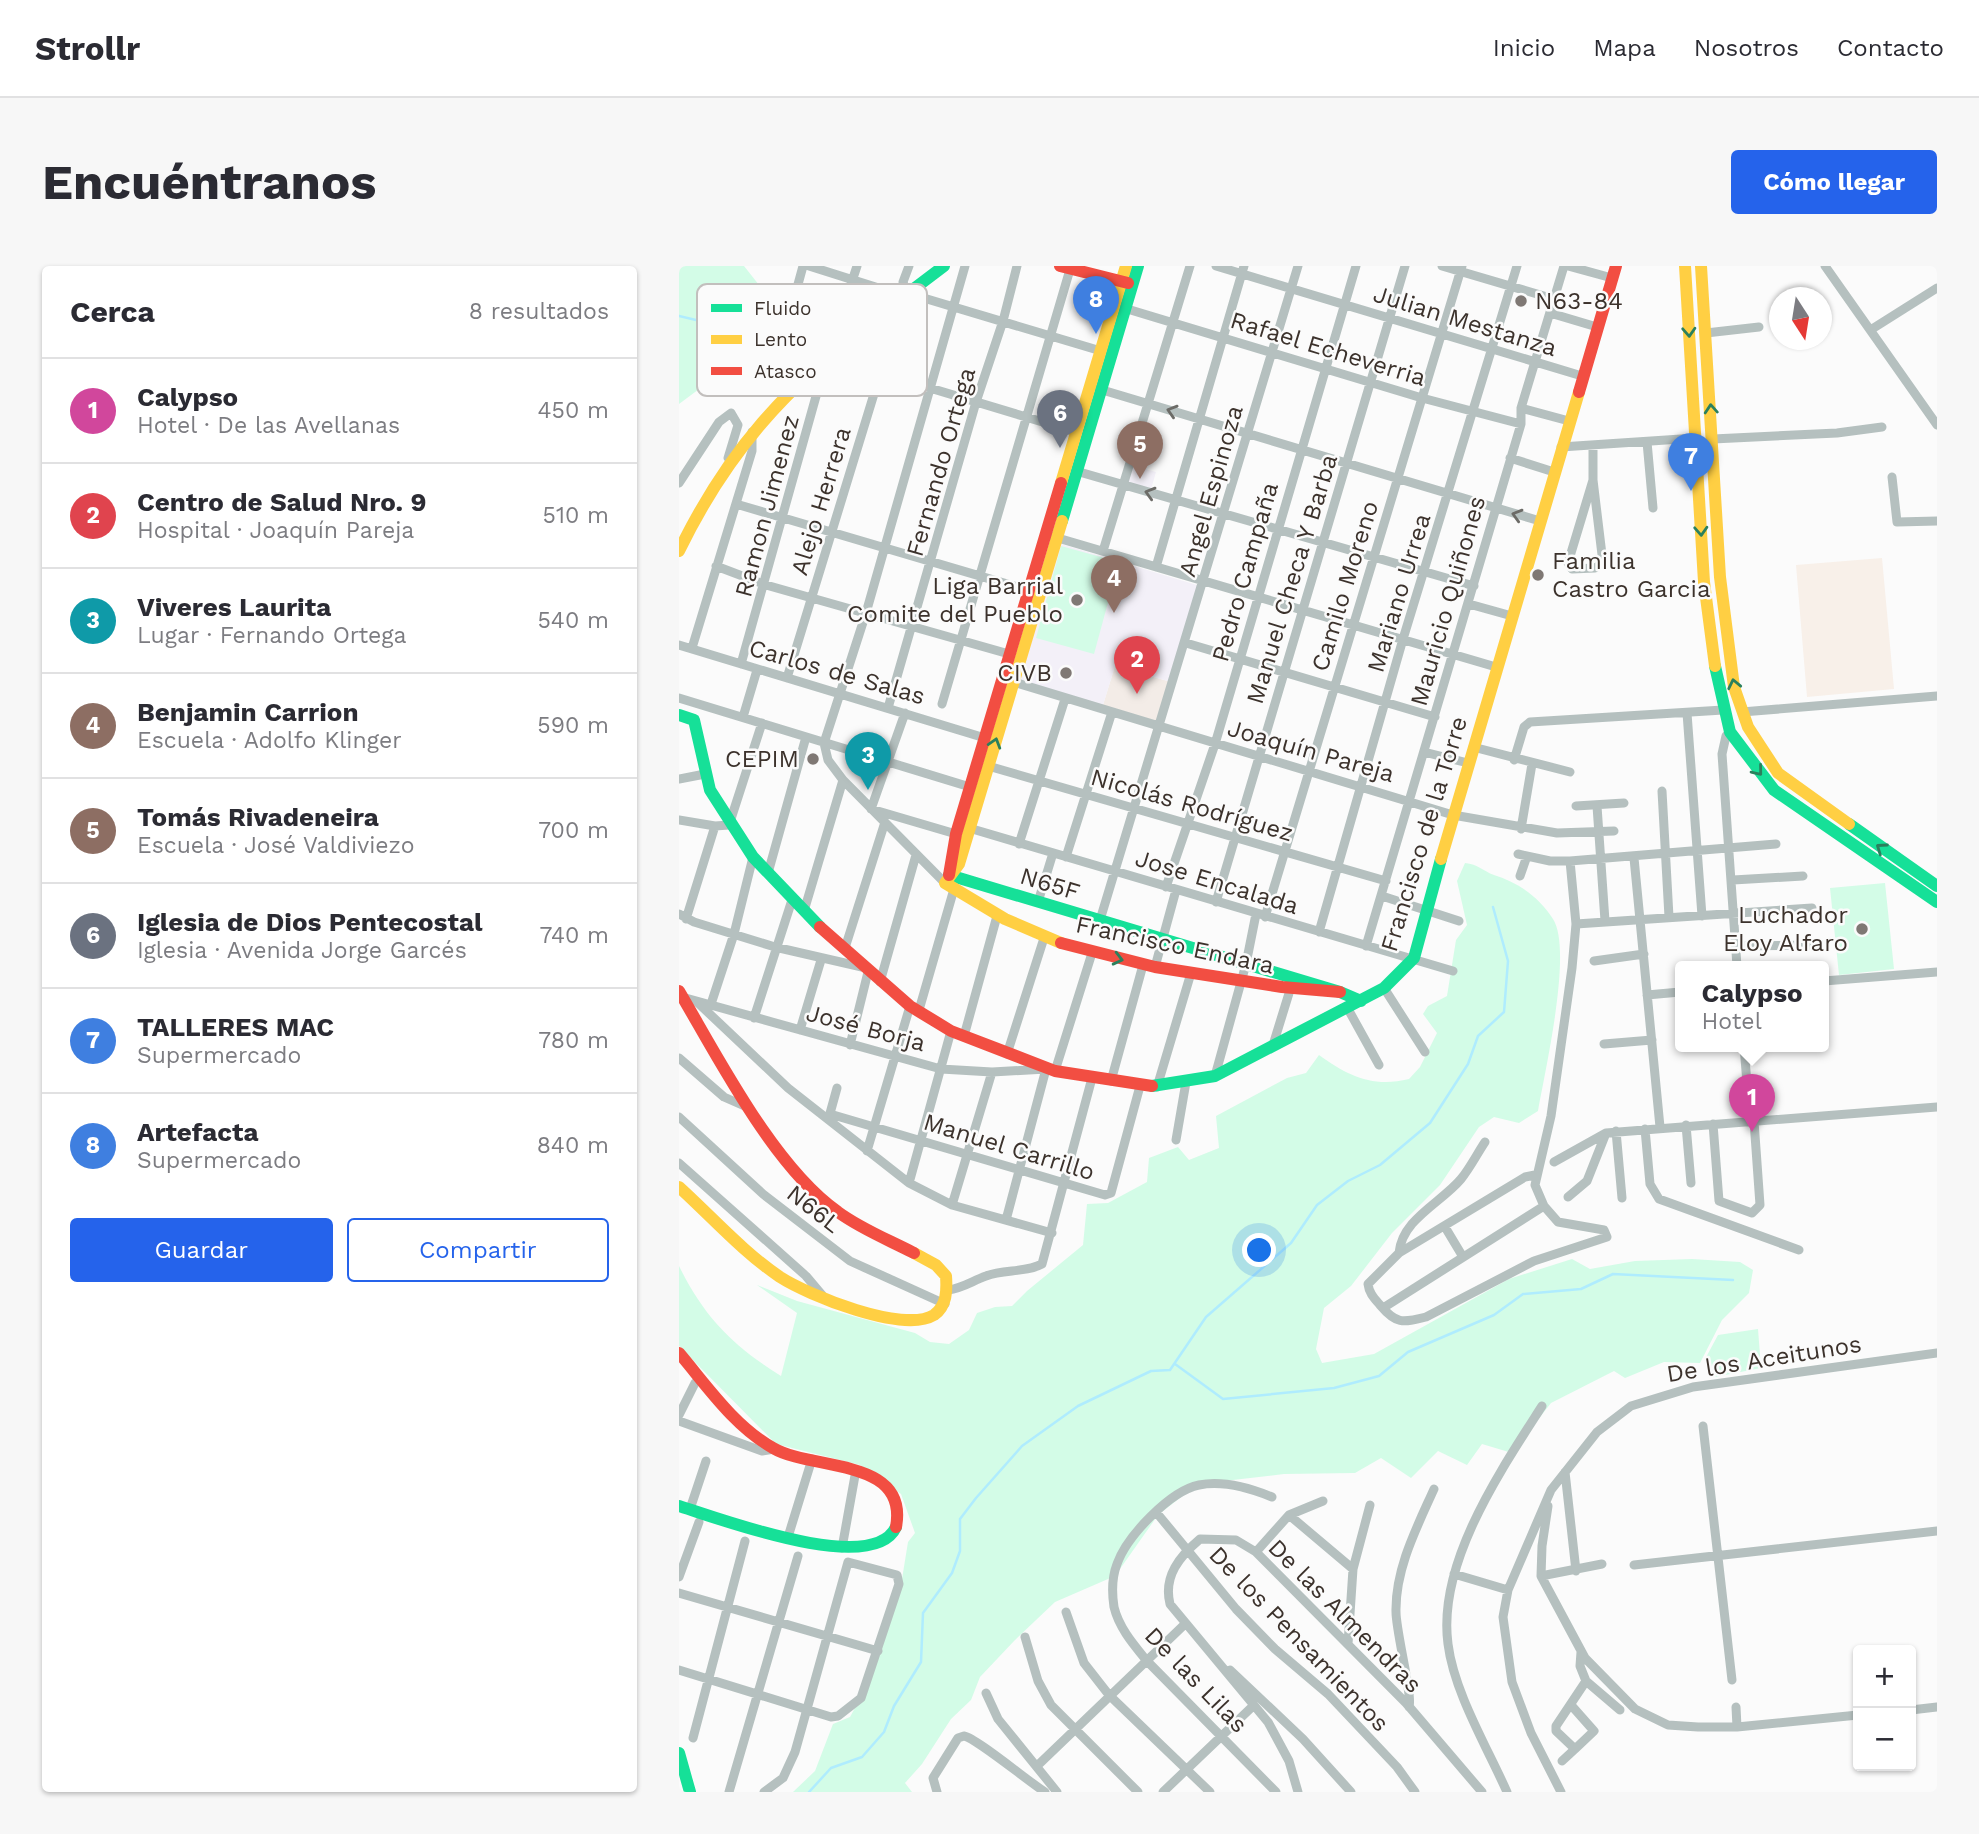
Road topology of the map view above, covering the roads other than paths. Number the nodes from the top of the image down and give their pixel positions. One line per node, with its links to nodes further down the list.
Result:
1 (803, 266): 27 (street)
2 (809, 266): 25 (street)
3 (857, 266): 25 (street, Ramon Jimenez)
4 (909, 266): 30 (street, Alejo Herrera)
5 (944, 266): 31 (street)
6 (965, 266): 38 (street)
7 (1017, 266): 42 (street, Fernando Ortega)
8 (1126, 266): 26 (street)
9 (1137, 266): 26 (street)
10 (1190, 266): 43 (street)
11 (1216, 266): 23 (street, Julian Mestanza)
12 (1298, 266): 33 (street, Angel Espinoza)
13 (1356, 266): 37 (street, Pedro Campaña)
14 (1405, 266): 41 (street, Manuel Checa Y Barba)
15 (1441, 266): 22 (street)
16 (1517, 266): 32 (street, Mariano Urrea)
17 (1566, 266): 24 (street); 35 (street, Mauricio Quiñones)
18 (1685, 266): 79 (street, one-way to 79)
19 (1701, 266): 47 (street)
20 (1825, 266): 46 (street)
21 (1067, 267): 26 (street); 49 (street)
22 (1461, 269): 32 (street); 48 (street, Camilo Moreno)
23 (1243, 270): 33 (street, Julian Mestanza); 50 (street)
24 (1614, 272): 44 (street, Francisco de la Torre)
25 (853, 279): 28 (street, Ramon Jimenez); 29 (street)
26 (1127, 283): 39 (street); 52 (street)
27 (798, 284)
28 (851, 284)
29 (869, 284)
30 (903, 284)
31 (920, 284)
32 (1510, 286): 35 (street); 51 (street, Mariano Urrea)
33 (1291, 288): 37 (street, Julian Mestanza); 53 (street, Angel Espinoza)
34 (1937, 288): 46 (street)
35 (1554, 299): 40 (street, Mauricio Quiñones)
36 (927, 300): 38 (street)
37 (1344, 305): 41 (street, Julian Mestanza); 55 (street, Pedro Campaña)
38 (951, 306): 42 (street); 58 (street)
39 (1124, 308): 43 (street, Rafael Echeverria); 59 (street)
40 (1550, 313): 44 (street); 54 (street, Mauricio Quiñones)
41 (1390, 319): 48 (street, Julian Mestanza); 57 (street, Manuel Checa Y Barba)
42 (1003, 321): 49 (street); 66 (street, Fernando Ortega)
43 (1173, 322): 50 (street, Rafael Echeverria); 67 (street)
44 (1597, 327): 56 (street, Francisco de la Torre)
45 (1759, 327): 47 (street)
46 (1872, 329): 74 (street)
47 (1706, 333): 80 (street, one-way to 47)
48 (1442, 334): 51 (street, Julian Mestanza); 65 (street, Camilo Moreno)
49 (1048, 336): 52 (street); 70 (street)
50 (1223, 336): 53 (street, Rafael Echeverria); 71 (street)
51 (1492, 349): 54 (street, Julian Mestanza); 69 (street, Mariano Urrea)
52 (1101, 351): 77 (street)
53 (1271, 353): 55 (street, Rafael Echeverria); 78 (street, Angel Espinoza)
54 (1535, 362): 56 (street, Julian Mestanza); 68 (street, Mauricio Quiñones)
55 (1325, 368): 57 (street, Rafael Echeverria); 84 (street, Pedro Campaña)
56 (1582, 376): 72 (street, Francisco de la Torre)
57 (1371, 382): 65 (street, Rafael Echeverria); 86 (street, Manuel Checa Y Barba)
58 (928, 388): 60 (street); 66 (street)
59 (1099, 389): 67 (street); 88 (street)
60 (927, 392)
61 (788, 396): 76 (street)
62 (817, 396): 101 (street, Ramon Jimenez)
63 (873, 396): 105 (street, Alejo Herrera)
64 (926, 396): 108 (street)
65 (1422, 398): 69 (street, Rafael Echeverria); 91 (street, Camilo Moreno)
66 (976, 402): 70 (street); 112 (street, Fernando Ortega)
67 (1148, 404): 71 (street, one-way to 67); 94 (street)
68 (1521, 408): 72 (street); 73 (street, Mauricio Quiñones)
69 (1472, 412): 73 (street, Rafael Echeverria); 95 (street, Mariano Urrea)
70 (1025, 417): 77 (street); 116 (street)
71 (1199, 419): 78 (street); 96 (street)
72 (1569, 421): 82 (street, Francisco de la Torre)
73 (1521, 424): 85 (street, Mauricio Quiñones)
74 (1937, 425)
75 (1882, 427): 80 (street)
76 (752, 432): 87 (street); 97 (street)
77 (1076, 432): 106 (street)
78 (1247, 433): 84 (street); 100 (street, Angel Espinoza)
79 (1696, 438): 81 (street); 151 (street, one-way to 151)
80 (1713, 439): 153 (street, one-way to 80)
81 (1647, 442): 83 (street); 99 (street)
82 (1561, 447): 83 (street); 89 (street, Francisco de la Torre)
83 (1593, 447): 92 (street)
84 (1301, 450): 86 (street); 104 (street, Pedro Campaña)
85 (1510, 458): 89 (street); 98 (street, Mauricio Quiñones)
86 (1347, 464): 91 (street); 107 (street, Manuel Checa Y Barba)
87 (725, 467): 93 (street); 109 (street)
88 (1076, 471): 94 (street); 106 (street)
89 (1554, 472): 102 (street, Francisco de la Torre)
90 (1892, 477): 103 (street)
91 (1398, 479): 95 (street); 111 (street, Camilo Moreno)
92 (1593, 480): 92 (street)
93 (679, 483)
94 (1124, 485): 96 (street, one-way to 94); 110 (street)
95 (1449, 493): 98 (street); 115 (street, Mariano Urrea)
96 (1178, 501): 100 (street); 114 (street)
97 (736, 504): 101 (street); 113 (street)
98 (1495, 508): 102 (street, one-way to 98); 119 (street, Mauricio Quiñones)
99 (1653, 508)
100 (1225, 515): 104 (street); 117 (street, Angel Espinoza)
101 (785, 518): 105 (street); 118 (street, Ramon Jimenez)
102 (1540, 521): 126 (street, Francisco de la Torre)
103 (1937, 521)
104 (1277, 531): 107 (street); 121 (street, Pedro Campaña)
105 (831, 534): 108 (street); 122 (street, Alejo Herrera)
106 (1050, 536): 110 (street); 120 (street)
107 (1323, 545): 111 (street); 124 (street, Manuel Checa Y Barba)
108 (883, 549): 112 (street); 125 (street)
109 (679, 551)
110 (1103, 551): 114 (street)
111 (1373, 559): 115 (street); 127 (street, Camilo Moreno)
112 (931, 562): 116 (street); 128 (street, Fernando Ortega)
113 (716, 566): 118 (street); 133 (street)
114 (1156, 567): 117 (street)
115 (1424, 574): 119 (street); 129 (street, Mariano Urrea)
116 (978, 576): 120 (street); 130 (street)
117 (1205, 581): 121 (street); 131 (street, Angel Espinoza)
118 (766, 584): 122 (street); 137 (street, Ramon Jimenez)
119 (1474, 586): 123 (street, Mauricio Quiñones)
120 (1033, 592): 134 (street); 142 (street)
121 (1257, 597): 124 (street); 136 (street, Pedro Campaña)
122 (812, 598): 125 (street); 141 (street, Alejo Herrera)
123 (1469, 604): 126 (street); 135 (street, Mauricio Quiñones)
124 (1302, 610): 127 (street); 140 (street, Manuel Checa Y Barba)
125 (866, 613): 128 (street); 144 (street)
126 (1512, 616): 138 (street, Francisco de la Torre)
127 (1354, 625): 129 (street); 143 (street, Camilo Moreno)
128 (912, 626): 130 (street); 150 (street, Fernando Ortega)
129 (1403, 639): 135 (street); 148 (street, Mariano Urrea)
130 (961, 640): 134 (street); 149 (street)
131 (1186, 643): 136 (street); 160 (street, Angel Espinoza)
132 (679, 645): 133 (street, Carlos de Salas)
133 (692, 648): 137 (street, Carlos de Salas)
134 (1009, 654): 142 (street)
135 (1453, 654): 138 (street); 158 (street, Mauricio Quiñones)
136 (1239, 658): 140 (street); 165 (street, Pedro Campaña)
137 (741, 664): 139 (street, Carlos de Salas)
138 (1496, 667): 166 (street, Francisco de la Torre)
139 (757, 670): 141 (street, Carlos de Salas); 157 (street)
140 (1284, 674): 143 (street); 168 (street, Manuel Checa Y Barba)
141 (787, 678): 144 (street, Carlos de Salas)
142 (1008, 681): 147 (street, Joaquín Pareja); 163 (street); 173 (street, one-way to 142)
143 (1334, 689): 148 (street); 174 (street, Camilo Moreno)
144 (840, 693): 150 (street, Carlos de Salas); 164 (street)
145 (1937, 696): 153 (street)
146 (679, 698): 157 (street)
147 (1065, 699): 152 (street, Joaquín Pareja); 179 (street)
148 (1387, 703): 158 (street); 181 (street, Mariano Urrea)
149 (942, 704)
150 (888, 708): 154 (street, Carlos de Salas)
151 (1723, 710): 155 (street); 161 (street)
152 (1112, 712): 160 (street, Joaquín Pareja); 183 (street)
153 (1742, 712): 223 (street, one-way to 153)
154 (905, 713): 163 (street, Carlos de Salas); 170 (street)
155 (1687, 713): 169 (street); 205 (street)
156 (679, 715): 176 (street, Francisco de la Torre)
157 (743, 717): 159 (street)
158 (1434, 717): 167 (street, Mauricio Quiñones)
159 (762, 723): 162 (street); 194 (street)
160 (1161, 727): 165 (street, Joaquín Pareja); 189 (street, Angel Espinoza)
161 (1730, 732): 204 (street); 230 (street, one-way to 230)
162 (806, 737): 164 (street); 217 (street)
163 (985, 737): 180 (street)
164 (824, 743): 170 (street); 178 (street, Francisco Endara)
165 (1215, 744): 168 (street, Joaquín Pareja); 193 (street, Pedro Campaña)
166 (1473, 747): 169 (street); 171 (street, Francisco de la Torre)
167 (1424, 752): 171 (street); 184 (street, Mauricio Quiñones)
168 (1258, 757): 174 (street, Joaquín Pareja); 201 (street, Manuel Checa Y Barba)
169 (1514, 760): 172 (street)
170 (890, 762): 180 (street); 188 (street)
171 (1468, 763): 190 (street, Francisco de la Torre)
172 (1532, 764): 175 (street); 197 (street)
173 (988, 766): 179 (street, Nicolás Rodríguez); 196 (street)
174 (1309, 772): 181 (street, Joaquín Pareja); 206 (street, Camilo Moreno)
175 (1570, 772)
176 (705, 774): 177 (street); 194 (street, Francisco de la Torre)
177 (679, 779)
178 (843, 780): 188 (street, Francisco Endara); 233 (street)
179 (1039, 781): 183 (street, Nicolás Rodríguez); 202 (street)
180 (970, 786): 200 (street)
181 (1361, 787): 184 (street, Joaquín Pareja); 215 (street, Mariano Urrea)
182 (1662, 791): 208 (street)
183 (1086, 794): 189 (street, Nicolás Rodríguez); 210 (street)
184 (1410, 800): 190 (street, Joaquín Pareja); 221 (street, Mauricio Quiñones)
185 (1624, 803): 187 (street)
186 (1576, 806): 187 (street)
187 (1597, 806): 199 (street)
188 (871, 809): 192 (street, Francisco Endara); 200 (street)
189 (1136, 809): 193 (street, Nicolás Rodríguez); 216 (street, Angel Espinoza)
190 (1453, 815): 197 (street, Joaquín Pareja); 232 (street, Francisco de la Torre)
191 (679, 820): 195 (street)
192 (884, 822): 209 (street, Francisco Endara); 253 (street)
193 (1187, 824): 201 (street, Nicolás Rodríguez); 224 (street, Pedro Campaña)
194 (729, 825): 195 (street); 211 (street, Francisco de la Torre)
195 (715, 826): 238 (street)
196 (969, 828): 202 (street, Jose Encalada); 222 (street)
197 (1521, 829): 199 (street, Joaquín Pareja)
198 (1614, 831): 199 (street, Joaquín Pareja)
199 (1600, 833): 213 (street)
200 (956, 835): 222 (street)
201 (1235, 838): 206 (street, Nicolás Rodríguez); 229 (street, Manuel Checa Y Barba)
202 (1019, 844): 207 (street, Jose Encalada)
203 (1776, 844): 204 (street)
204 (1731, 847): 205 (street); 220 (street)
205 (1698, 850): 208 (street); 237 (street)
206 (1285, 852): 215 (street, Nicolás Rodríguez); 235 (street, Camilo Moreno)
207 (1053, 853): 210 (street, Jose Encalada); 228 (street)
208 (1667, 854): 212 (street); 239 (street)
209 (916, 855): 222 (street, Francisco Endara); 268 (street)
210 (1066, 857): 216 (street, Jose Encalada)
211 (753, 858): 217 (street, Francisco de la Torre); 246 (street)
212 (1634, 858): 213 (street); 240 (street)
213 (1603, 859): 214 (street); 243 (street)
214 (1570, 861): 218 (street); 244 (street)
215 (1338, 867): 221 (street, Nicolás Rodríguez); 245 (street, Mariano Urrea)
216 (1117, 872): 224 (street, Jose Encalada); 241 (street)
217 (768, 873): 227 (street, Francisco de la Torre)
218 (1520, 876)
219 (1803, 876): 220 (street)
220 (1733, 880): 234 (street)
221 (1385, 881): 226 (street, Mauricio Quiñones)
222 (949, 883): 228 (street, N65F); 236 (street, Francisco Endara); 278 (street)
223 (1937, 886)
224 (1166, 887): 225 (street, Jose Encalada)
225 (1176, 890): 229 (street, Jose Encalada); 248 (street)
226 (1382, 896): 232 (street); 250 (street, Mauricio Quiñones)
227 (792, 900): 233 (street, Francisco de la Torre); 252 (street)
228 (1038, 902): 241 (street, N65F)
229 (1216, 902): 235 (street, Jose Encalada)
230 (1937, 902)
231 (1812, 908): 234 (street)
232 (1426, 909): 242 (street); 256 (street, Francisco de la Torre)
233 (804, 911): 253 (street, Francisco de la Torre)
234 (1735, 913): 237 (street); 251 (street)
235 (1260, 915): 245 (street, Jose Encalada); 260 (street, Camilo Moreno)
236 (997, 916): 247 (street, Francisco Endara); 283 (street)
237 (1702, 916): 239 (street)
238 (683, 917): 246 (street)
239 (1669, 917): 240 (street)
240 (1640, 919): 243 (street); 255 (street)
241 (1100, 920): 248 (street, N65F)
242 (1459, 921)
243 (1605, 921): 244 (street)
244 (1576, 924): 324 (street)
245 (1319, 932): 250 (street, Jose Encalada)
246 (734, 934): 252 (street); 277 (street)
247 (1044, 938): 254 (street, Francisco Endara); 290 (street)
248 (1163, 939): 260 (street, N65F); 261 (street)
249 (1815, 944): 251 (street)
250 (1366, 946): 256 (street, Jose Encalada)
251 (1736, 946): 259 (street)
252 (775, 947): 257 (street); 280 (street)
253 (845, 948): 262 (street, Francisco de la Torre)
254 (1093, 953): 261 (street, Francisco Endara, one-way to 261); 295 (street)
255 (1644, 954): 258 (street); 274 (street)
256 (1414, 958): 263 (street, Jose Encalada); 269 (street, Francisco de la Torre)
257 (821, 960): 262 (street); 281 (street)
258 (1594, 961)
259 (1737, 961)
260 (1246, 964): 266 (street, Camilo Moreno); 271 (street, N65F)
261 (1149, 966): 265 (street, Francisco Endara); 299 (street)
262 (866, 970): 268 (street, Francisco de la Torre); 286 (street)
263 (1453, 971)
264 (1937, 972): 267 (street)
265 (1191, 973): 266 (street, Francisco Endara); 302 (street)
266 (1242, 981): 270 (street, Francisco Endara); 297 (street, Camilo Moreno)
267 (1829, 981)
268 (880, 982): 278 (street, Francisco de la Torre)
269 (1384, 988): 276 (street, Francisco de la Torre); 288 (street)
270 (1290, 990): 271 (street, Francisco Endara); 287 (street)
271 (1340, 992): 276 (street)
272 (1675, 992): 274 (street)
273 (679, 994): 275 (street, José Borja); 305 (street)
274 (1647, 995): 284 (street)
275 (695, 1000): 277 (street, José Borja); 307 (street, Manuel Carrillo)
276 (1361, 1001): 279 (street, Francisco de la Torre)
277 (711, 1004): 280 (street, José Borja)
278 (915, 1008): 282 (street, Francisco de la Torre); 291 (street)
279 (1348, 1009): 287 (street, Francisco de la Torre); 293 (street)
280 (754, 1018): 281 (street, José Borja)
281 (800, 1030): 286 (street, José Borja)
282 (951, 1031): 283 (street, Francisco de la Torre); 294 (street)
283 (964, 1036): 290 (street, Francisco de la Torre)
284 (1652, 1040): 285 (street); 312 (street)
285 (1604, 1044)
286 (851, 1045): 291 (street, José Borja)
287 (1273, 1045): 297 (street, Francisco de la Torre)
288 (1425, 1052)
289 (1745, 1052): 308 (street)
290 (1007, 1054): 295 (street, Francisco de la Torre)
291 (894, 1057): 294 (street, José Borja); 311 (street)
292 (679, 1058): 305 (street)
293 (1379, 1065)
294 (941, 1069): 296 (street, José Borja); 316 (street)
295 (1051, 1070): 296 (street, José Borja); 298 (street, Francisco de la Torre); 323 (street)
296 (992, 1072): 320 (street)
297 (1215, 1076): 300 (street, Francisco de la Torre)
298 (1092, 1078): 299 (street, Francisco de la Torre); 327 (street)
299 (1111, 1081): 301 (street, Francisco de la Torre)
300 (1186, 1082): 302 (street, Francisco de la Torre); 317 (street)
301 (1140, 1086): 302 (street, Francisco de la Torre); 327 (street, Manuel Carrillo)
302 (1157, 1087)
303 (837, 1088): 307 (street)
304 (1937, 1107): 308 (street)
305 (749, 1108): 339 (street)
306 (679, 1117): 341 (street, N66L)
307 (829, 1117): 311 (street, Manuel Carrillo); 319 (street)
308 (1752, 1121): 309 (street); 309 (street)
309 (1713, 1124): 310 (street)
310 (1686, 1125): 312 (street); 326 (street)
311 (873, 1126): 316 (street, Manuel Carrillo); 319 (street)
312 (1660, 1127): 313 (street)
313 (1645, 1129): 314 (street); 336 (street)
314 (1616, 1131): 315 (street); 330 (street)
315 (1606, 1133): 321 (street); 329 (street)
316 (921, 1140): 320 (street, Manuel Carrillo); 325 (street)
317 (1176, 1140)
318 (1485, 1142): 337 (street)
319 (867, 1152): 325 (street)
320 (967, 1154): 323 (street, Manuel Carrillo); 331 (street)
321 (1554, 1162)
322 (679, 1163): 340 (street)
323 (1018, 1170): 327 (street, Manuel Carrillo); 333 (street)
324 (1535, 1175): 332 (street); 334 (street)
325 (909, 1183): 331 (street)
326 (1691, 1183)
327 (1064, 1184): 335 (street)
328 (679, 1187): 340 (street)
329 (1568, 1197)
330 (1622, 1198)
331 (952, 1205): 333 (street)
332 (1544, 1206): 338 (street); 342 (street)
333 (1006, 1220): 335 (street)
334 (1445, 1227): 337 (street); 338 (street)
335 (1052, 1233): 339 (street)
336 (1799, 1250)
337 (1399, 1253): 342 (street)
338 (1464, 1257): 342 (street)
339 (948, 1290): 341 (street)
340 (825, 1298): 341 (street)
341 (945, 1304)
342 (1383, 1308)
343 (679, 1353): 350 (street)
344 (1937, 1353): 354 (street, De los Aceitunos)
345 (695, 1382): 347 (street)
346 (1542, 1406): 376 (street)
347 (679, 1415)
348 (679, 1421): 350 (street)
349 (1703, 1426): 370 (street)
350 (774, 1449): 351 (street)
351 (812, 1459): 353 (street); 365 (street)
352 (706, 1461): 360 (street)
353 (856, 1470): 367 (street); 367 (street)
354 (1565, 1472): 356 (street, De los Aceitunos); 375 (street)
355 (1434, 1489): 401 (street)
356 (1551, 1490): 377 (street, De los Aceitunos); 379 (street, De los Aceitunos)
357 (1272, 1497): 361 (street, De las Lilas)
358 (1323, 1501): 362 (street)
359 (1370, 1505): 374 (street)
360 (685, 1508): 365 (street)
361 (1156, 1512): 368 (street, De los Pensamientos); 391 (street, De las Lilas)
362 (1289, 1515): 369 (street); 374 (street)
363 (699, 1522): 378 (street)
364 (1937, 1531): 370 (street)
365 (788, 1538): 367 (street)
366 (745, 1541): 381 (street)
367 (842, 1548)
368 (1186, 1550): 369 (street, De las Almendras); 384 (street); 429 (street, De los Pensamientos)
369 (1256, 1552): 387 (street, De las Almendras)
370 (1718, 1554): 373 (street); 394 (street)
371 (798, 1556): 383 (street)
372 (1602, 1564): 375 (street)
373 (1634, 1565)
374 (1353, 1569): 387 (street)
375 (1576, 1571): 377 (street)
376 (1454, 1574): 379 (street); 431 (street)
377 (1541, 1576): 389 (street)
378 (679, 1577)
379 (1508, 1590): 432 (street, De los Aceitunos)
380 (679, 1593): 381 (street)
381 (727, 1606): 383 (street); 393 (street)
382 (1066, 1612): 398 (street)
383 (778, 1621): 385 (street); 397 (street)
384 (1185, 1624): 390 (street); 391 (street)
385 (827, 1635): 388 (street); 388 (street); 404 (street)
386 (1025, 1637): 409 (street)
387 (1347, 1644): 401 (street, De las Almendras)
388 (878, 1651): 404 (street)
389 (1581, 1652): 395 (street); 408 (street)
390 (1215, 1658): 400 (street); 428 (street)
391 (1147, 1661): 398 (street); 410 (street, De las Lilas)
392 (679, 1671): 393 (street)
393 (708, 1679): 397 (street); 411 (street)
394 (1731, 1680)
395 (1586, 1681): 399 (street); 406 (street)
396 (986, 1693): 415 (street)
397 (758, 1694): 404 (street); 418 (street)
398 (1109, 1695): 409 (street); 416 (street)
399 (1571, 1705): 412 (street); 412 (street)
400 (1253, 1706): 410 (street); 427 (street)
401 (1409, 1707): 430 (street, De las Almendras)
402 (1736, 1707): 408 (street)
403 (1937, 1707): 405 (street)
404 (806, 1708): 419 (street)
405 (1916, 1709)
406 (1619, 1710)
407 (1853, 1715): 408 (street)
408 (1737, 1727)
409 (1074, 1731): 415 (street); 423 (street)
410 (1222, 1734): 416 (street); 426 (street, De las Lilas)
411 (693, 1738)
412 (1575, 1749): 414 (street)
413 (679, 1753): 417 (street)
414 (1562, 1761)
415 (1037, 1766): 422 (street)
416 (1184, 1768): 424 (street); 425 (street)
417 (690, 1792)
418 (729, 1792)
419 (765, 1792)
420 (937, 1792): 421 (street)
421 (1045, 1792)
422 (1057, 1792)
423 (1138, 1792)
424 (1163, 1792)
425 (1210, 1792)
426 (1276, 1792)
427 (1298, 1792)
428 (1351, 1792)
429 (1415, 1792)
430 (1482, 1792)
431 (1507, 1792)
432 (1561, 1792)

